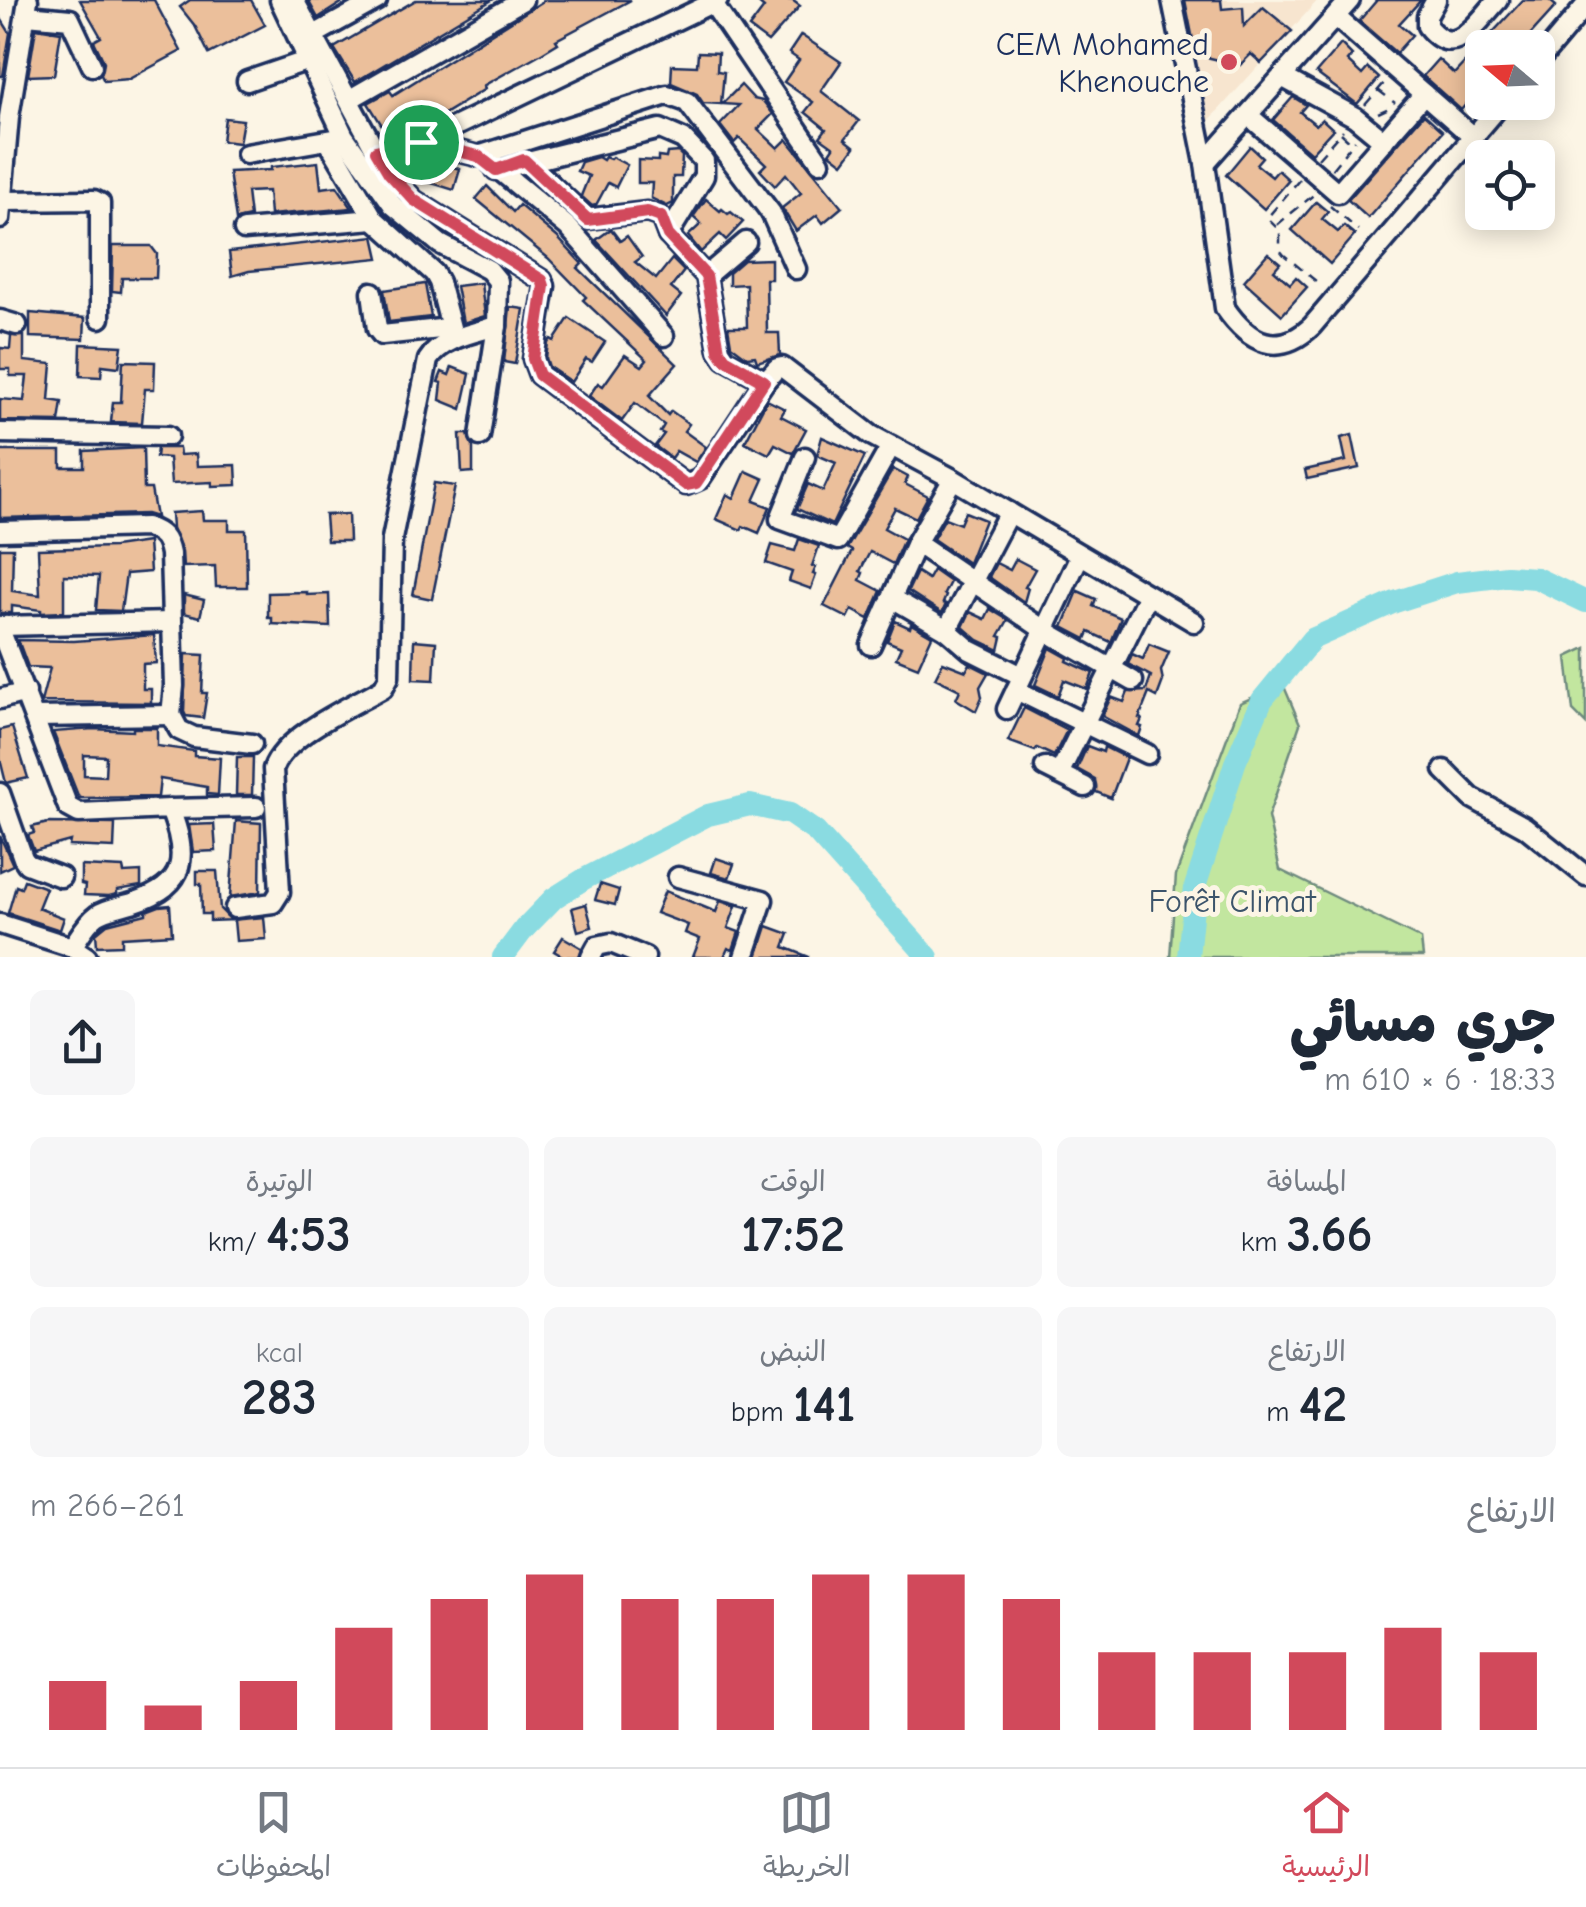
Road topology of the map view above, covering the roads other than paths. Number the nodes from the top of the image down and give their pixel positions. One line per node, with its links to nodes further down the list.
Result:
1 (280, 0): 14 (street)
2 (294, 0): 12 (street)
3 (377, 0): 12 (street)
4 (523, 0): 19 (street)
5 (1172, 0): 31 (street)
6 (1436, 0): 7 (street)
7 (1498, 0)
8 (715, 2): 25 (street); 30 (street)
9 (1344, 5): 16 (street); 18 (street)
10 (1586, 5): 13 (street)
11 (27, 7): 15 (street); 33 (street)
12 (312, 36): 19 (street)
13 (1555, 42)
14 (309, 60): 17 (street); 23 (street)
15 (92, 66)
16 (1282, 77): 20 (street); 24 (street)
17 (247, 81)
18 (1424, 94): 22 (street); 24 (street)
19 (350, 99): 26 (street)
20 (1248, 114): 24 (street); 31 (street)
21 (1488, 120): 22 (street)
22 (1474, 137): 31 (street)
23 (336, 138): 27 (street); 34 (street); 42 (street)
24 (1384, 141)
25 (421, 142): 26 (street); 28 (street)
26 (376, 151): 45 (street)
27 (246, 154)
28 (478, 156): 32 (street); 38 (street)
29 (524, 160): 32 (street); 36 (street); 36 (street)
30 (820, 162)
31 (1205, 163)
32 (496, 170): 44 (street)
33 (2, 210): 41 (street)
34 (374, 219): 35 (street); 43 (street)
35 (244, 230)
36 (668, 235): 39 (street)
37 (746, 242): 39 (street)
38 (796, 269)
39 (706, 276): 45 (street)
40 (372, 292): 43 (street)
41 (100, 318)
42 (497, 326): 43 (street); 48 (street)
43 (452, 333): 84 (street)
44 (664, 336)
45 (764, 381): 49 (street)
46 (0, 434): 47 (street)
47 (168, 436)
48 (480, 436)
49 (891, 446): 50 (street); 51 (street)
50 (805, 457)
51 (953, 479): 52 (street); 54 (street)
52 (1009, 512): 55 (street); 56 (street)
53 (0, 531): 59 (street)
54 (916, 543): 56 (street); 58 (street)
55 (1080, 555): 57 (street); 63 (street)
56 (971, 584): 62 (street); 63 (street)
57 (1147, 596): 60 (street); 65 (street)
58 (892, 598): 62 (street); 64 (street)
59 (171, 622): 61 (street); 71 (street)
60 (1194, 622)
61 (0, 628): 68 (street)
62 (947, 630): 67 (street)
63 (1044, 630): 65 (street); 67 (street)
64 (871, 645)
65 (1110, 670): 66 (street); 73 (street)
66 (1133, 681)
67 (1019, 683): 70 (street); 73 (street)
68 (26, 692): 69 (street); 72 (street)
69 (0, 698)
70 (1007, 709)
71 (171, 714): 72 (street); 74 (street)
72 (36, 717): 80 (street)
73 (1084, 724): 75 (street); 77 (street)
74 (252, 744)
75 (1147, 754)
76 (1444, 770): 81 (street)
77 (1085, 787)
78 (0, 793): 83 (street)
79 (256, 807): 80 (street)
80 (170, 808): 86 (street)
81 (1586, 876)
82 (678, 877): 89 (street)
83 (61, 878)
84 (235, 908)
85 (0, 924): 86 (street)
86 (80, 952)
87 (591, 957): 88 (street)
88 (645, 957)
89 (744, 957)

